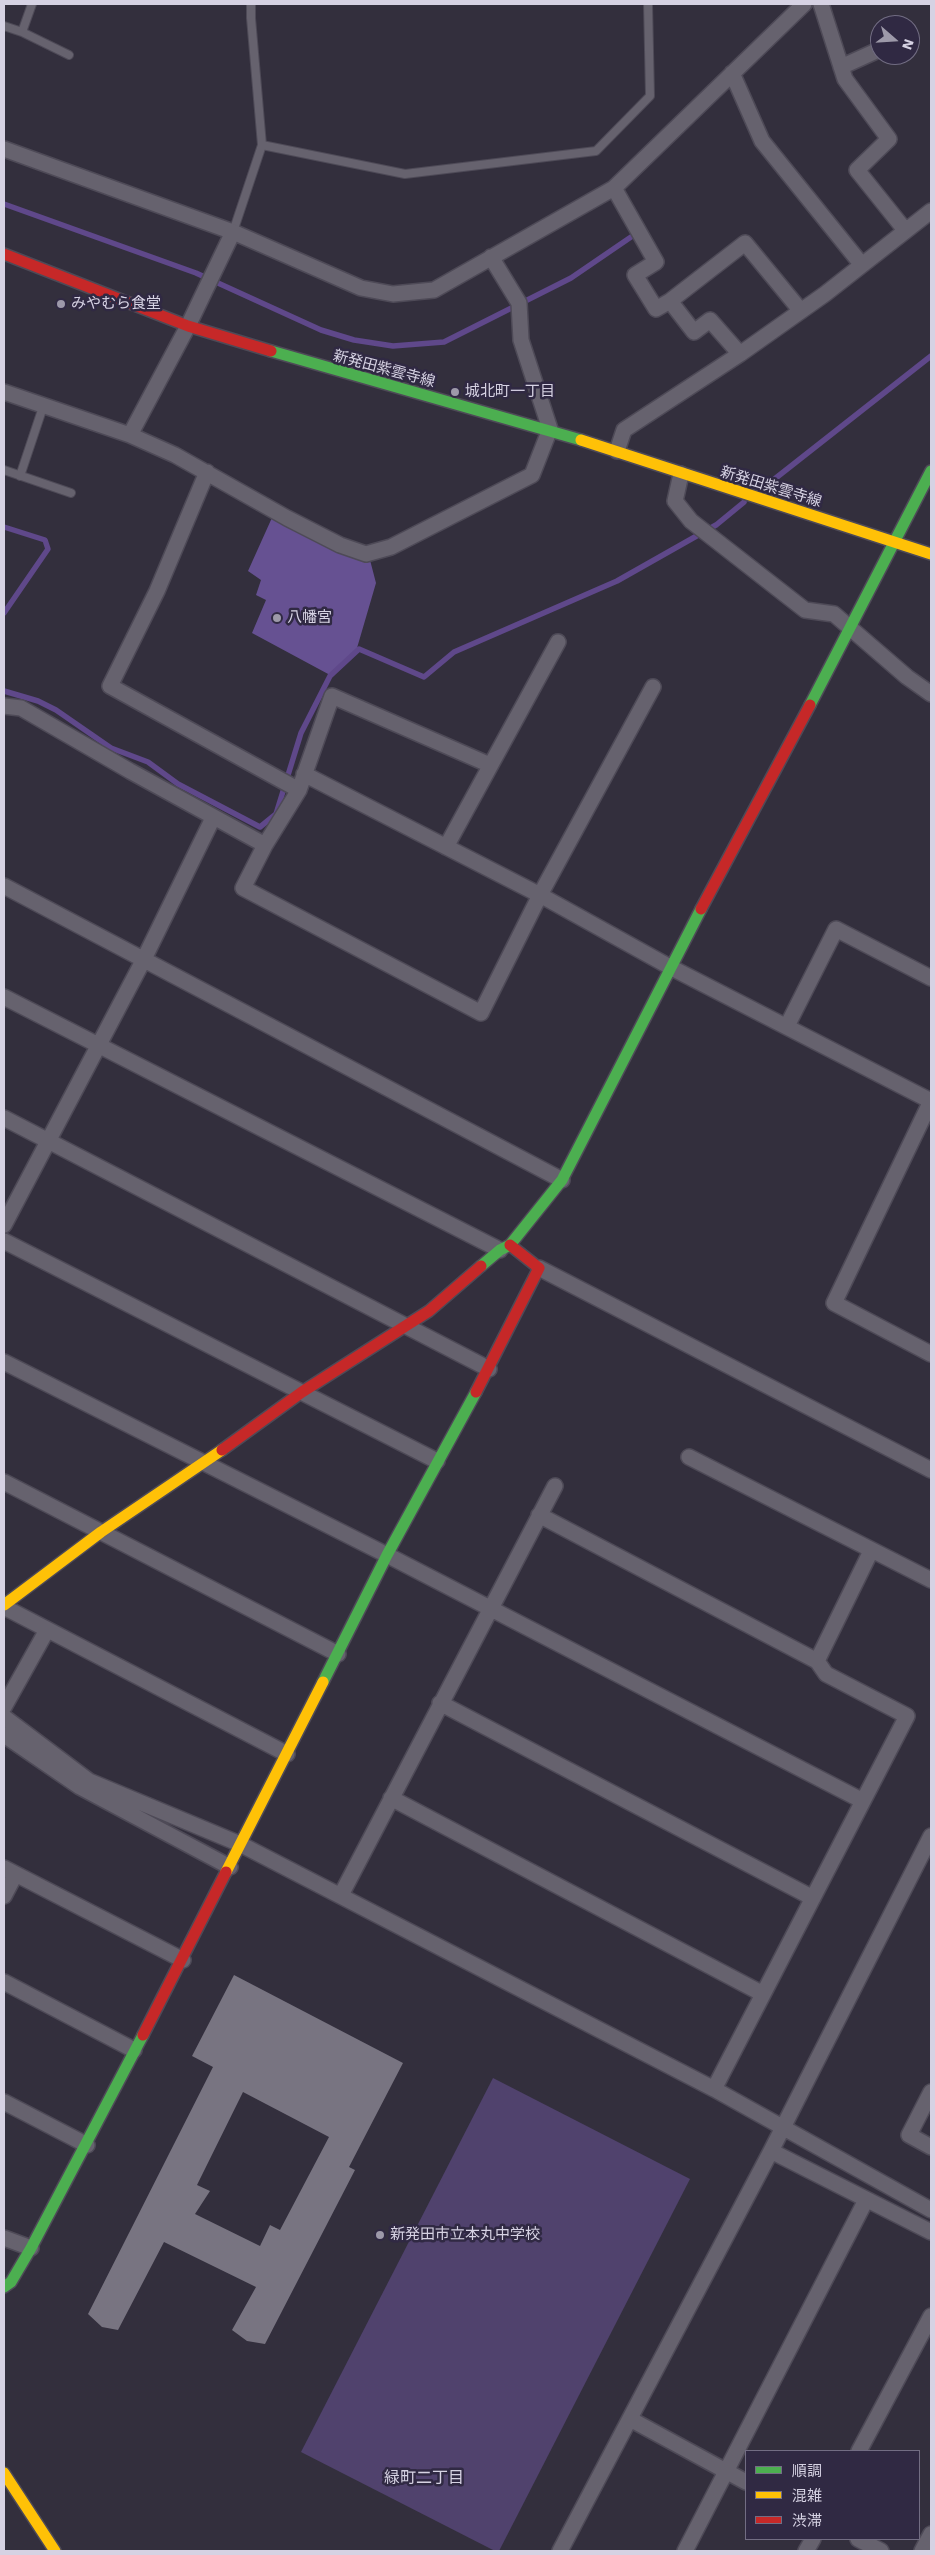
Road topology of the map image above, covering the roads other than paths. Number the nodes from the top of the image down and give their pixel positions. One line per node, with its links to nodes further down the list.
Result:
1 (32, 4): 7 (lane)
2 (252, 4): 12 (lane)
3 (648, 4): 12 (lane)
4 (804, 4): 11 (street)
5 (821, 4): 10 (street)
6 (4, 26): 7 (lane)
7 (22, 32): 9 (lane)
8 (870, 54): 10 (street)
9 (69, 55)
10 (841, 67): 16 (street)
11 (732, 73): 14 (street); 20 (street)
12 (262, 145): 17 (lane)
13 (4, 150): 17 (street)
14 (614, 188): 19 (street); 21 (street)
15 (930, 214): 16 (street)
16 (905, 230): 20 (street)
17 (233, 232): 19 (street); 23 (street)
18 (4, 254): 23 (street, 新発田紫雲寺線)
19 (491, 257): 27 (street)
20 (862, 265): 22 (street)
21 (670, 301): 22 (street); 24 (street)
22 (801, 311): 24 (street)
23 (188, 326): 27 (street, 新発田紫雲寺線); 28 (street)
24 (740, 354): 29 (street)
25 (4, 392): 26 (street)
26 (44, 404): 28 (street); 34 (lane)
27 (550, 429): 29 (street, 新発田紫雲寺線); 32 (street)
28 (130, 435): 32 (street)
29 (617, 451): 33 (street, 新発田紫雲寺線)
30 (4, 470): 34 (lane)
31 (931, 471): 36 (street)
32 (207, 472): 45 (street)
33 (681, 474): 36 (street, 新発田紫雲寺線); 38 (street)
34 (20, 476): 35 (lane)
35 (71, 493)
36 (893, 541): 37 (street, 新発田紫雲寺線); 38 (street)
37 (931, 554)
38 (851, 628): 41 (street); 52 (street)
39 (558, 642): 43 (street)
40 (653, 687): 50 (street)
41 (931, 694)
42 (4, 706): 46 (street)
43 (490, 765): 44 (street); 48 (street)
44 (304, 774): 45 (street); 48 (street)
45 (299, 790): 47 (street)
46 (214, 818): 47 (street); 51 (street)
47 (265, 845): 50 (street)
48 (446, 847): 50 (street)
49 (4, 886): 51 (street)
50 (540, 895): 52 (street)
51 (143, 960): 56 (street); 60 (street)
52 (670, 968): 55 (street); 60 (street)
53 (931, 978): 55 (street)
54 (4, 997): 56 (street)
55 (787, 1026): 57 (street)
56 (98, 1045): 59 (street); 63 (street)
57 (931, 1101): 66 (street)
58 (4, 1118): 59 (street)
59 (48, 1141): 61 (street); 65 (street)
60 (562, 1180): 63 (street)
61 (4, 1225)
62 (4, 1240): 69 (street)
63 (505, 1247): 64 (street); 65 (street)
64 (539, 1268): 68 (street); 73 (street)
65 (404, 1325): 68 (street); 69 (street)
66 (931, 1354)
67 (4, 1362): 72 (street)
68 (489, 1369): 71 (street)
69 (302, 1392): 71 (street); 72 (street)
70 (689, 1457): 78 (street)
71 (437, 1461): 79 (street)
72 (204, 1463): 77 (street); 79 (street)
73 (931, 1470)
74 (4, 1482): 77 (street)
75 (556, 1486): 76 (street)
76 (539, 1515): 82 (street); 85 (street)
77 (100, 1532): 81 (street); 84 (street)
78 (871, 1551): 80 (street); 85 (street)
79 (387, 1555): 82 (street); 84 (street)
80 (931, 1580)
81 (4, 1606): 83 (street)
82 (489, 1609): 86 (street); 92 (street)
83 (47, 1630): 87 (street); 90 (street)
84 (338, 1654): 90 (street)
85 (817, 1661): 92 (street)
86 (440, 1703): 91 (street); 99 (street)
87 (4, 1707)
88 (4, 1717): 94 (street)
89 (4, 1735): 95 (street)
90 (287, 1754): 94 (street)
91 (391, 1798): 98 (street); 102 (street)
92 (863, 1801): 99 (street)
93 (931, 1837): 107 (street)
94 (240, 1844): 95 (street); 98 (street)
95 (230, 1867): 100 (street)
96 (10, 1871): 97 (street); 100 (street)
97 (4, 1896)
98 (342, 1896): 104 (street)
99 (813, 1898): 102 (street)
100 (183, 1960): 103 (street)
101 (4, 1982): 103 (street)
102 (763, 1994): 104 (street)
103 (134, 2050): 108 (street)
104 (714, 2089): 107 (street)
105 (931, 2092): 109 (street)
106 (4, 2102): 108 (street)
107 (783, 2126): 110 (street); 112 (street)
108 (87, 2145): 115 (street)
109 (931, 2147)
110 (771, 2152): 111 (street); 118 (street)
111 (866, 2200): 113 (street); 120 (street)
112 (931, 2210)
113 (931, 2232)
114 (4, 2238): 115 (street)
115 (31, 2248): 116 (street)
116 (4, 2287)
117 (931, 2316): 119 (street)
118 (630, 2419): 120 (street); 127 (street)
119 (861, 2450)
120 (726, 2472): 122 (street); 128 (street)
121 (4, 2473): 126 (street)
122 (745, 2482)
123 (931, 2534): 131 (street)
124 (812, 2540): 129 (street)
125 (860, 2540): 130 (street)
126 (55, 2551)
127 (560, 2551)
128 (685, 2551)
129 (806, 2551)
130 (882, 2551)
131 (922, 2551)

